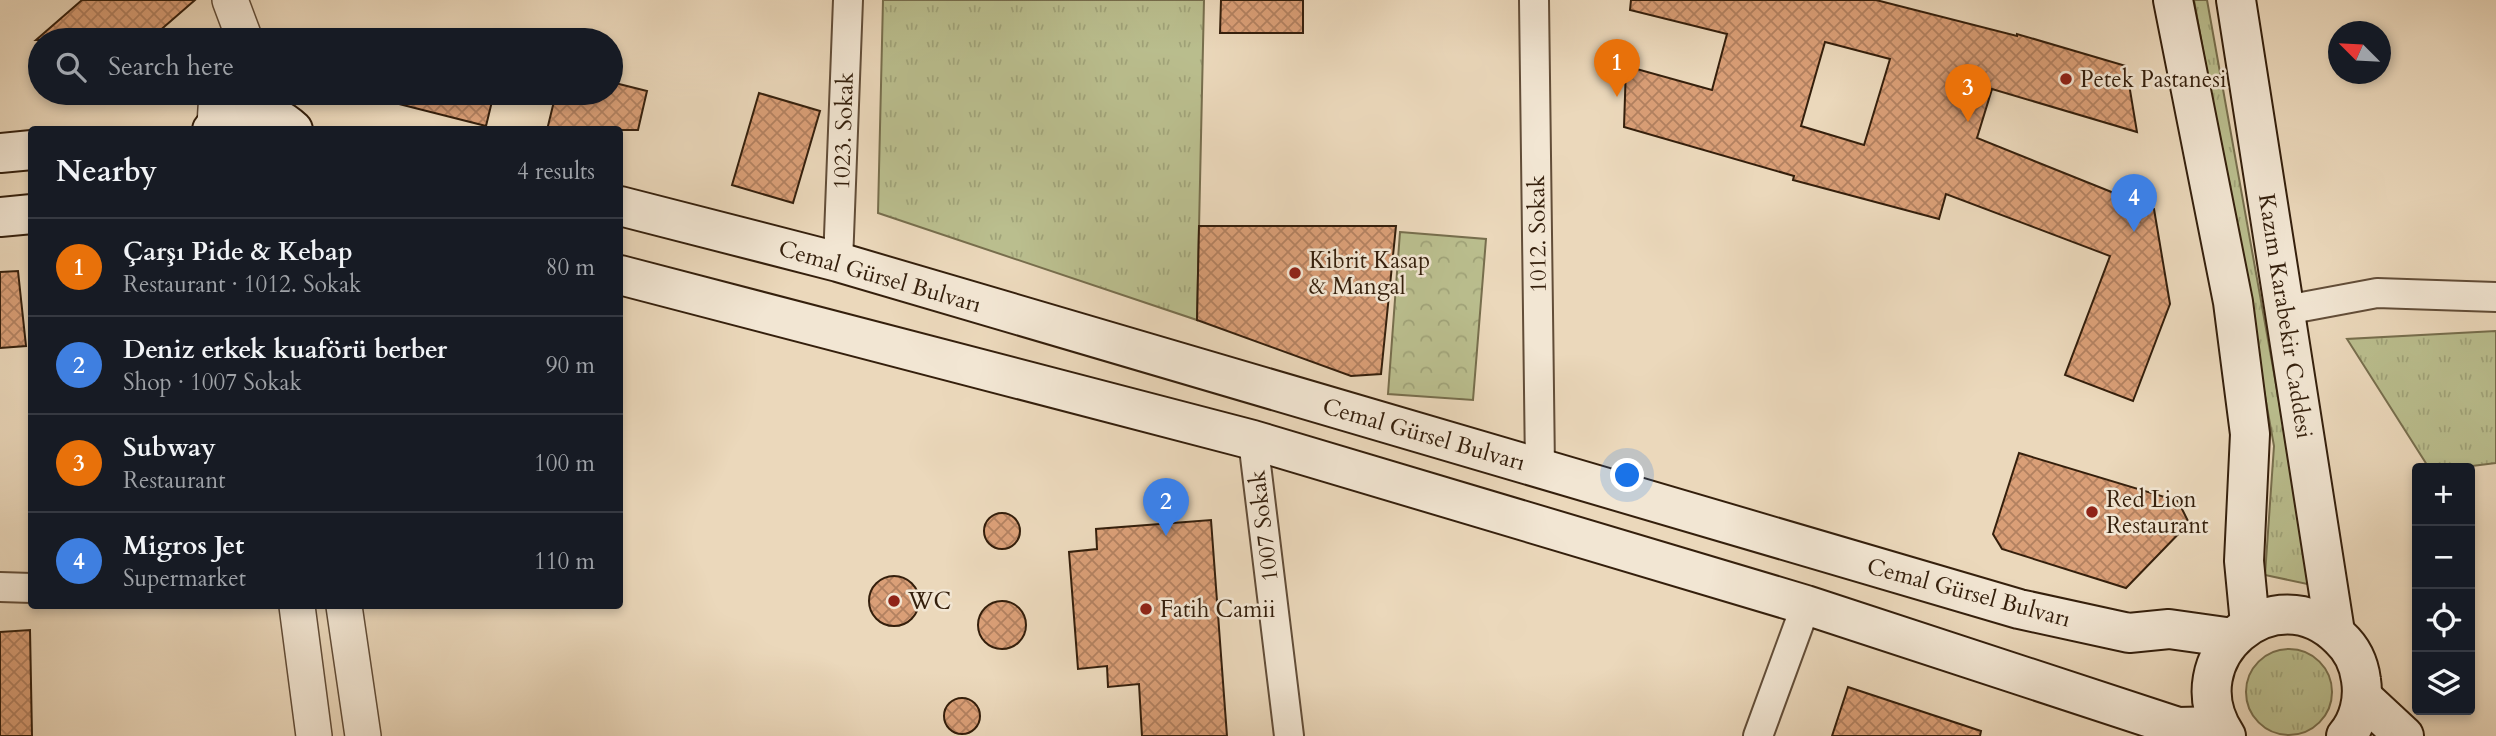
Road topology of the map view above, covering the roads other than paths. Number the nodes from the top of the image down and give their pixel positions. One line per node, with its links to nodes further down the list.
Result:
1 (222, 0): 7 (street)
2 (230, 0): 8 (street)
3 (848, 0): 16 (street, 1023. Sokak)
4 (1534, 0): 21 (street, 1012. Sokak)
5 (2173, 0): 27 (main road)
6 (2236, 0): 19 (main road, Kazım Karabekir Caddesi)
7 (221, 28)
8 (240, 28)
9 (276, 113): 10 (main road)
10 (215, 116)
11 (28, 150): 12 (main road)
12 (0, 152)
13 (623, 207): 16 (main road, Cemal Gürsel Bulvarı)
14 (28, 214): 15 (main road)
15 (0, 217)
16 (838, 262): 21 (main road, Cemal Gürsel Bulvarı)
17 (623, 276): 20 (main road)
18 (2496, 297): 19 (street)
19 (2286, 310): 28 (main road, Kazım Karabekir Caddesi)
20 (1253, 440): 24 (main road); 33 (street, 1007 Sokak)
21 (1540, 468): 27 (main road, Cemal Gürsel Bulvarı)
22 (0, 587): 23 (street)
23 (28, 588)
24 (1806, 605): 30 (main road); 34 (street)
25 (297, 609): 31 (street)
26 (344, 609): 32 (street)
27 (2242, 631): 28 (main road, Cemal Gürsel Bulvarı); 30 (main road)
28 (2335, 632): 29 (main road)
29 (2362, 697): 35 (main road); 36 (main road)
30 (2223, 731)
31 (314, 736)
32 (363, 736)
33 (1289, 736)
34 (1758, 736)
35 (2346, 736)
36 (2404, 736)

